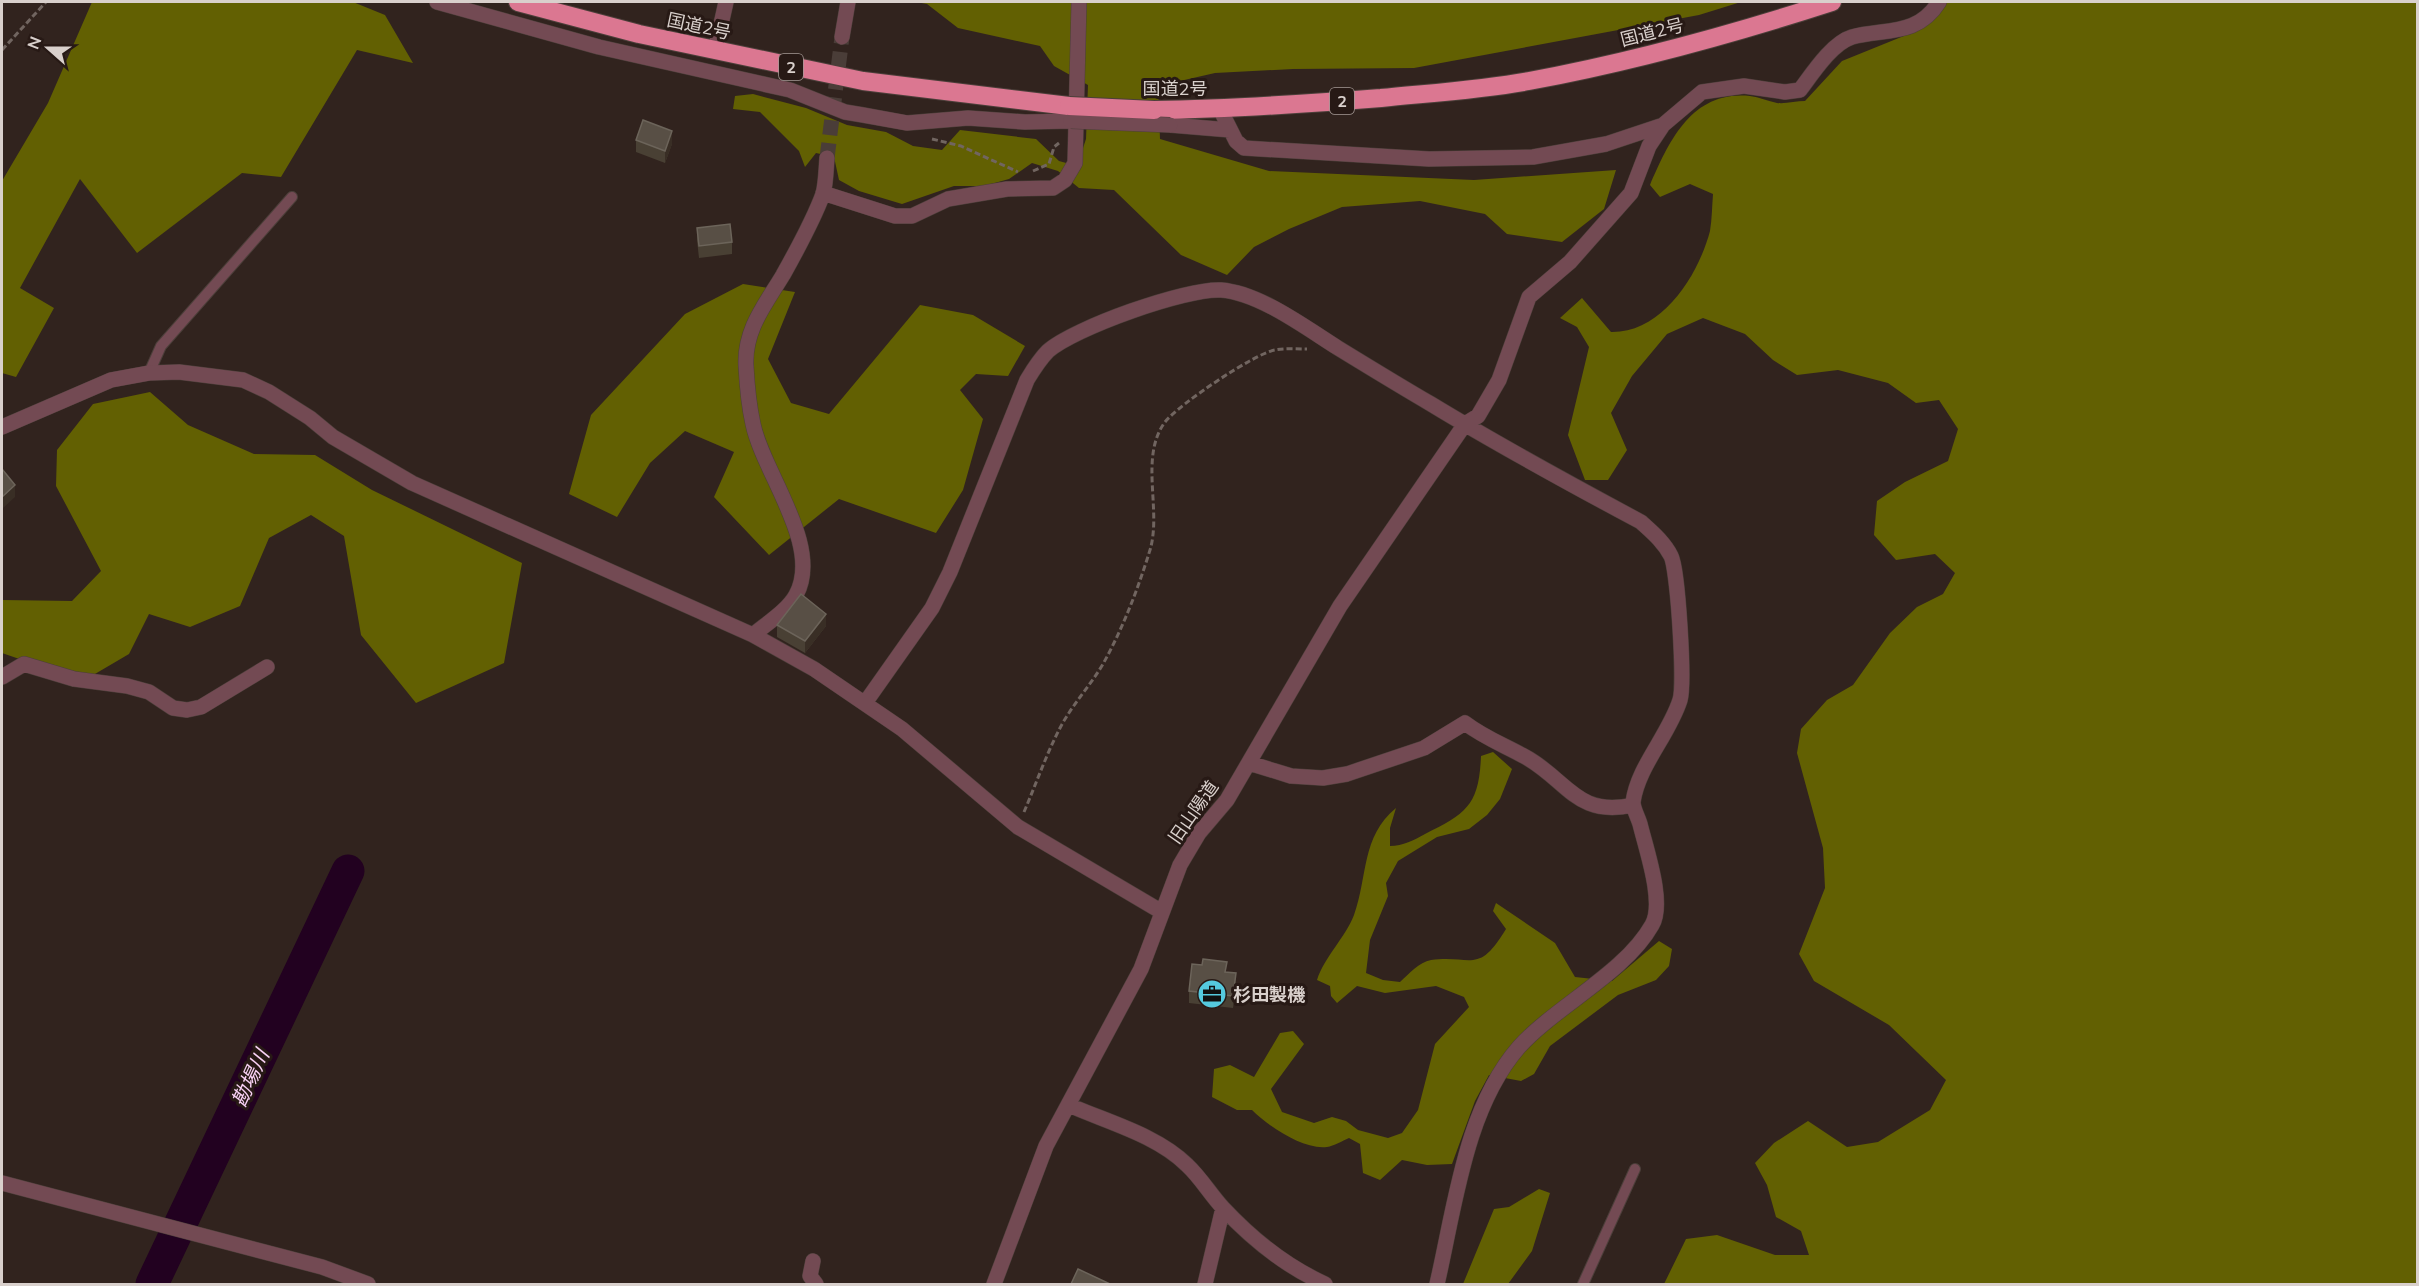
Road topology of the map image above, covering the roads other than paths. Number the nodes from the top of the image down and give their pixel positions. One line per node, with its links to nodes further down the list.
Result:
1 (437, 2): 11 (street)
2 (518, 2): 9 (highway, 国道2号 / 2)
3 (726, 2): 9 (street)
4 (848, 2): 8 (street)
5 (1079, 2): 11 (street)
6 (1832, 2): 10 (highway, 国道2号 / 2)
7 (1939, 2): 12 (street)
8 (842, 37)
9 (715, 51): 11 (highway, 国道2号 / 2)
10 (1220, 109): 11 (highway, 国道2号 / 2, bridge); 13 (street)
11 (1072, 120): 13 (street, bridge); 15 (street)
12 (1663, 125): 13 (street); 18 (street, 旧山陽道)
13 (1230, 130)
14 (827, 158): 15 (street)
15 (823, 193): 20 (street)
16 (292, 197): 17 (lane)
17 (149, 373): 19 (street); 20 (street)
18 (1465, 424): 23 (street); 24 (street, 旧山陽道); 25 (street)
19 (2, 427)
20 (753, 635): 23 (street)
21 (267, 667): 22 (street)
22 (2, 677)
23 (865, 704): 26 (street)
24 (1249, 764): 25 (street); 26 (street, 旧山陽道)
25 (1633, 805): 37 (street)
26 (1162, 912): 27 (street, 旧山陽道)
27 (1069, 1105): 30 (street); 34 (street, 旧山陽道)
28 (1635, 1169): 38 (lane)
29 (2, 1183): 32 (street)
30 (1223, 1208): 35 (street); 36 (street)
31 (813, 1261): 33 (street)
32 (368, 1284)
33 (816, 1284)
34 (994, 1284)
35 (1205, 1284)
36 (1325, 1284)
37 (1437, 1284)
38 (1583, 1284)

